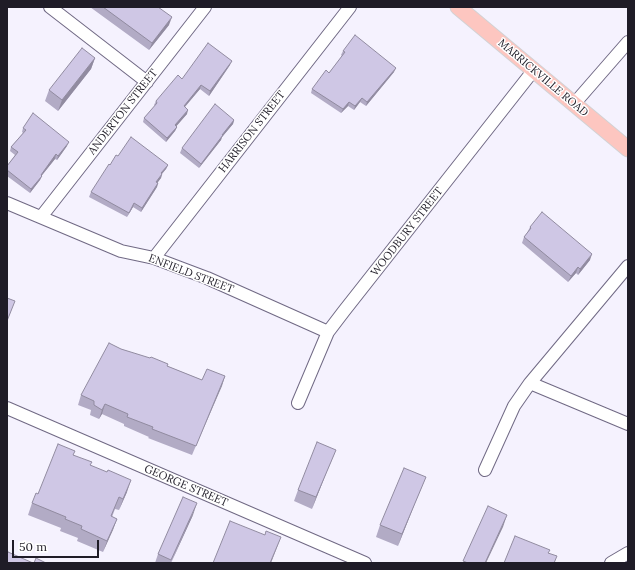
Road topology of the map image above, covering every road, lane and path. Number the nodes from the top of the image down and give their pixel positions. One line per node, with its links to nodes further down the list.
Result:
1 (50, 7): 7 (street)
2 (350, 7): 12 (street, HARRISON STREET)
3 (458, 7): 6 (main road, MARRICKVILLE ROAD)
4 (203, 8): 7 (street, ANDERTON STREET)
5 (628, 42): 8 (street)
6 (533, 71): 8 (main road, MARRICKVILLE ROAD); 14 (street, WOODBURY STREET)
7 (147, 82): 11 (street, ANDERTON STREET)
8 (574, 104): 9 (main road, MARRICKVILLE ROAD)
9 (628, 149)
10 (7, 203): 11 (street, ENFIELD STREET)
11 (40, 217): 12 (street, ENFIELD STREET)
12 (154, 258): 14 (street, ENFIELD STREET)
13 (628, 266): 15 (street)
14 (328, 332): 16 (street, WOODBURY STREET)
15 (530, 383): 18 (street); 19 (street)
16 (298, 403)
17 (7, 408): 22 (street, GEORGE STREET)
18 (628, 424)
19 (485, 470)
20 (628, 553): 21 (street)
21 (614, 562)
22 (364, 563)

